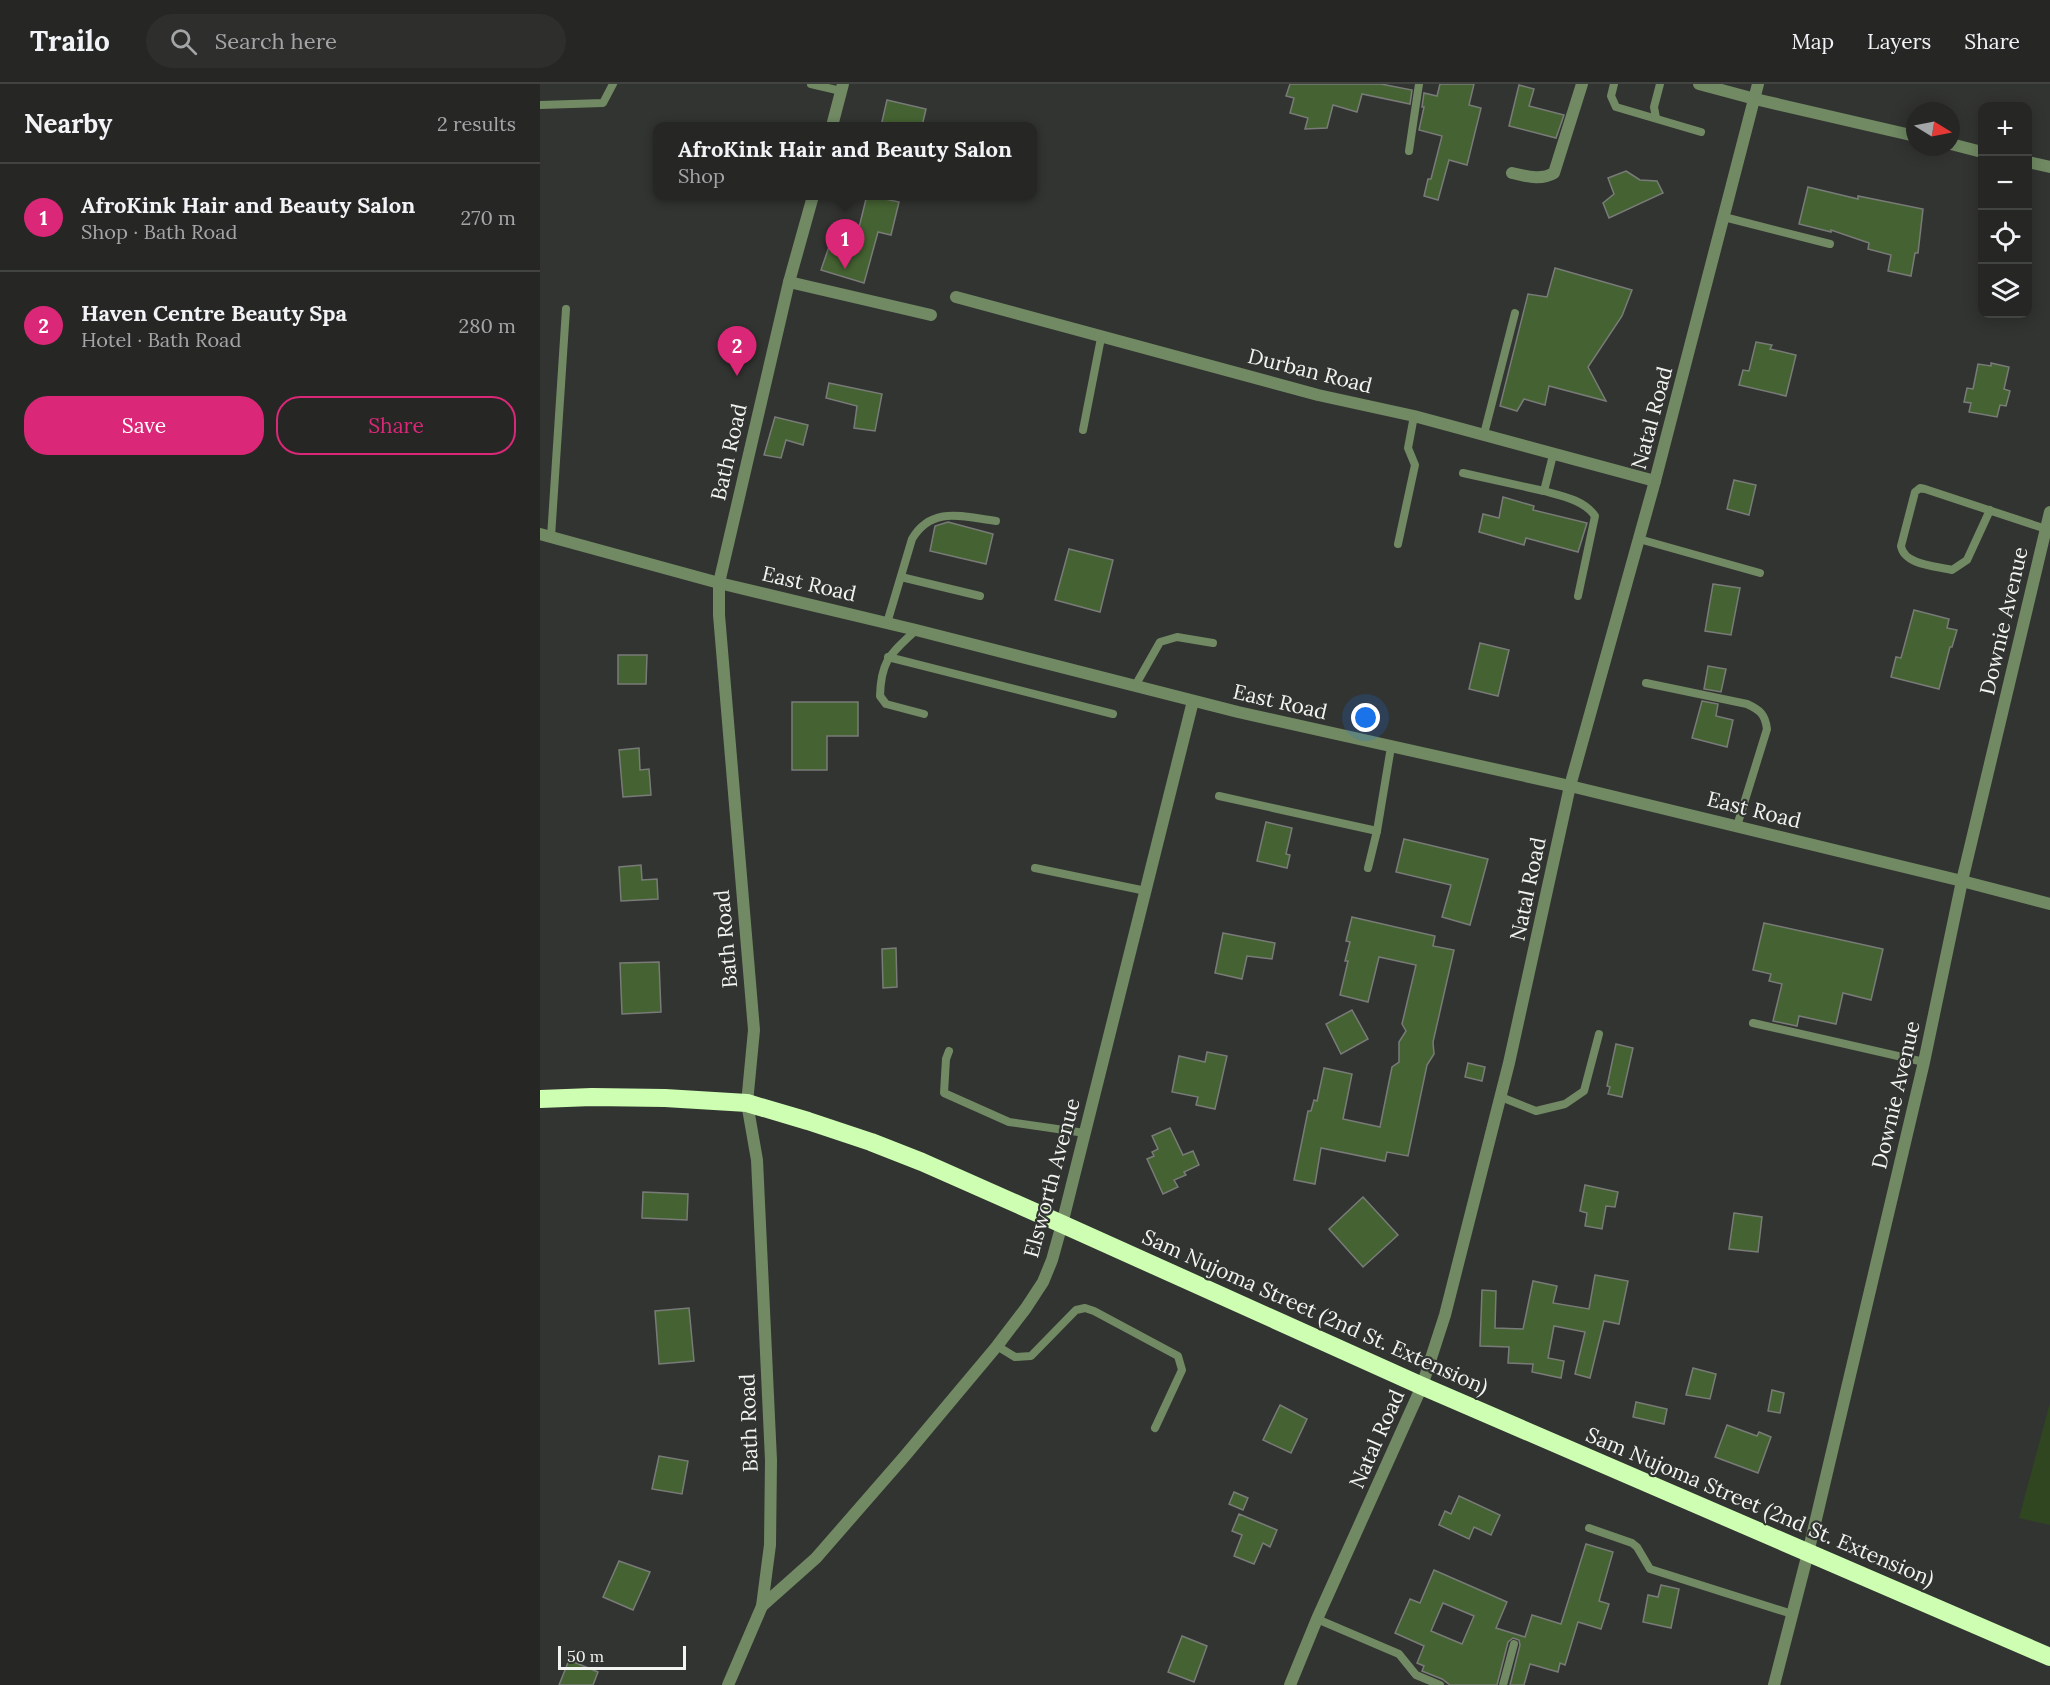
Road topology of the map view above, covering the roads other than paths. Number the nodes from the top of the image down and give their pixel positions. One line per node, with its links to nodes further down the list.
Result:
1 (613, 84): 11 (lane)
2 (811, 84): 9 (lane)
3 (1419, 84): 17 (lane)
4 (1582, 84): 21 (street)
5 (1614, 84): 12 (lane)
6 (1660, 84): 12 (lane)
7 (1699, 84): 10 (street)
8 (1758, 84): 10 (street, Natal Road)
9 (842, 87): 13 (street)
10 (1755, 99): 15 (street); 23 (street, Natal Road)
11 (540, 105)
12 (1656, 118): 14 (lane)
13 (832, 122)
14 (1701, 132)
15 (1906, 134)
16 (1960, 146): 18 (street)
17 (1409, 151)
18 (1978, 151)
19 (2032, 163): 20 (street)
20 (2050, 167)
21 (1512, 173)
22 (812, 200): 25 (street, Bath Road)
23 (1724, 217): 24 (lane); 36 (street, Natal Road)
24 (1830, 244)
25 (789, 282): 29 (street); 47 (street, Bath Road)
26 (956, 297): 30 (street, Durban Road)
27 (566, 309): 42 (lane)
28 (1515, 314): 33 (lane)
29 (931, 315)
30 (1101, 338): 31 (street, Durban Road); 32 (lane)
31 (1414, 416): 33 (street, Durban Road); 44 (lane)
32 (1083, 430)
33 (1484, 434): 34 (street, Durban Road)
34 (1553, 455): 36 (street, Durban Road); 37 (lane)
35 (1463, 473): 37 (lane)
36 (1655, 481): 43 (street, Natal Road)
37 (1544, 491): 49 (lane)
38 (1990, 510): 38 (lane); 41 (lane)
39 (2050, 512): 41 (street, Downie Avenue)
40 (996, 521): 46 (lane)
41 (2046, 529): 66 (street, Downie Avenue)
42 (545, 535): 47 (street, East Road)
43 (1639, 539): 45 (lane); 60 (street, Natal Road)
44 (1398, 544)
45 (1760, 573)
46 (901, 577): 48 (lane); 50 (lane)
47 (719, 583): 50 (street, East Road); 51 (lane); 75 (street, Bath Road)
48 (980, 596)
49 (1578, 596)
50 (887, 623): 51 (street, East Road)
51 (916, 630): 53 (lane); 55 (street, East Road)
52 (1214, 643): 55 (lane)
53 (888, 657): 57 (lane); 58 (lane)
54 (1646, 683): 62 (lane)
55 (1135, 686): 56 (street, East Road)
56 (1193, 701): 59 (street, East Road); 67 (street, Elsworth Avenue)
57 (924, 714)
58 (1113, 714)
59 (1391, 747): 60 (street, East Road); 63 (lane)
60 (1570, 786): 62 (street, East Road); 73 (street, Natal Road)
61 (1219, 796): 63 (lane)
62 (1737, 826): 66 (street, East Road)
63 (1377, 831): 64 (lane)
64 (1368, 867)
65 (1035, 868): 67 (lane)
66 (1962, 881): 68 (street, East Road); 72 (street, Downie Avenue)
67 (1146, 891): 76 (street, Elsworth Avenue)
68 (2050, 904)
69 (1753, 1023): 72 (lane)
70 (1599, 1034): 73 (lane)
71 (949, 1051): 76 (lane)
72 (1924, 1062): 82 (street, Downie Avenue)
73 (1501, 1097): 79 (street, Natal Road)
74 (540, 1099): 75 (highway, Sam Nujoma Street (2nd St. Extension))
75 (747, 1103): 77 (highway, Sam Nujoma Street (2nd St. Extension)); 83 (street, Bath Road)
76 (1085, 1133): 77 (street, Elsworth Avenue)
77 (1062, 1224): 78 (street, Elsworth Avenue); 79 (highway, Sam Nujoma Street (2nd St. Extension))
78 (997, 1346): 80 (lane); 83 (street, Elsworth Avenue)
79 (1422, 1386): 82 (highway, Sam Nujoma Street (2nd St. Extension)); 85 (street, Natal Road)
80 (1155, 1428)
81 (1589, 1528): 84 (lane)
82 (1808, 1553): 84 (street, Downie Avenue); 87 (highway, Sam Nujoma Street (2nd St. Extension))
83 (762, 1606): 88 (street, Bath Road)
84 (1792, 1614): 92 (street, Downie Avenue)
85 (1317, 1619): 89 (street, Natal Road); 90 (lane)
86 (1514, 1644): 91 (lane)
87 (2050, 1657)
88 (730, 1684)
89 (1290, 1685)
90 (1440, 1685)
91 (1503, 1685)
92 (1774, 1685)

